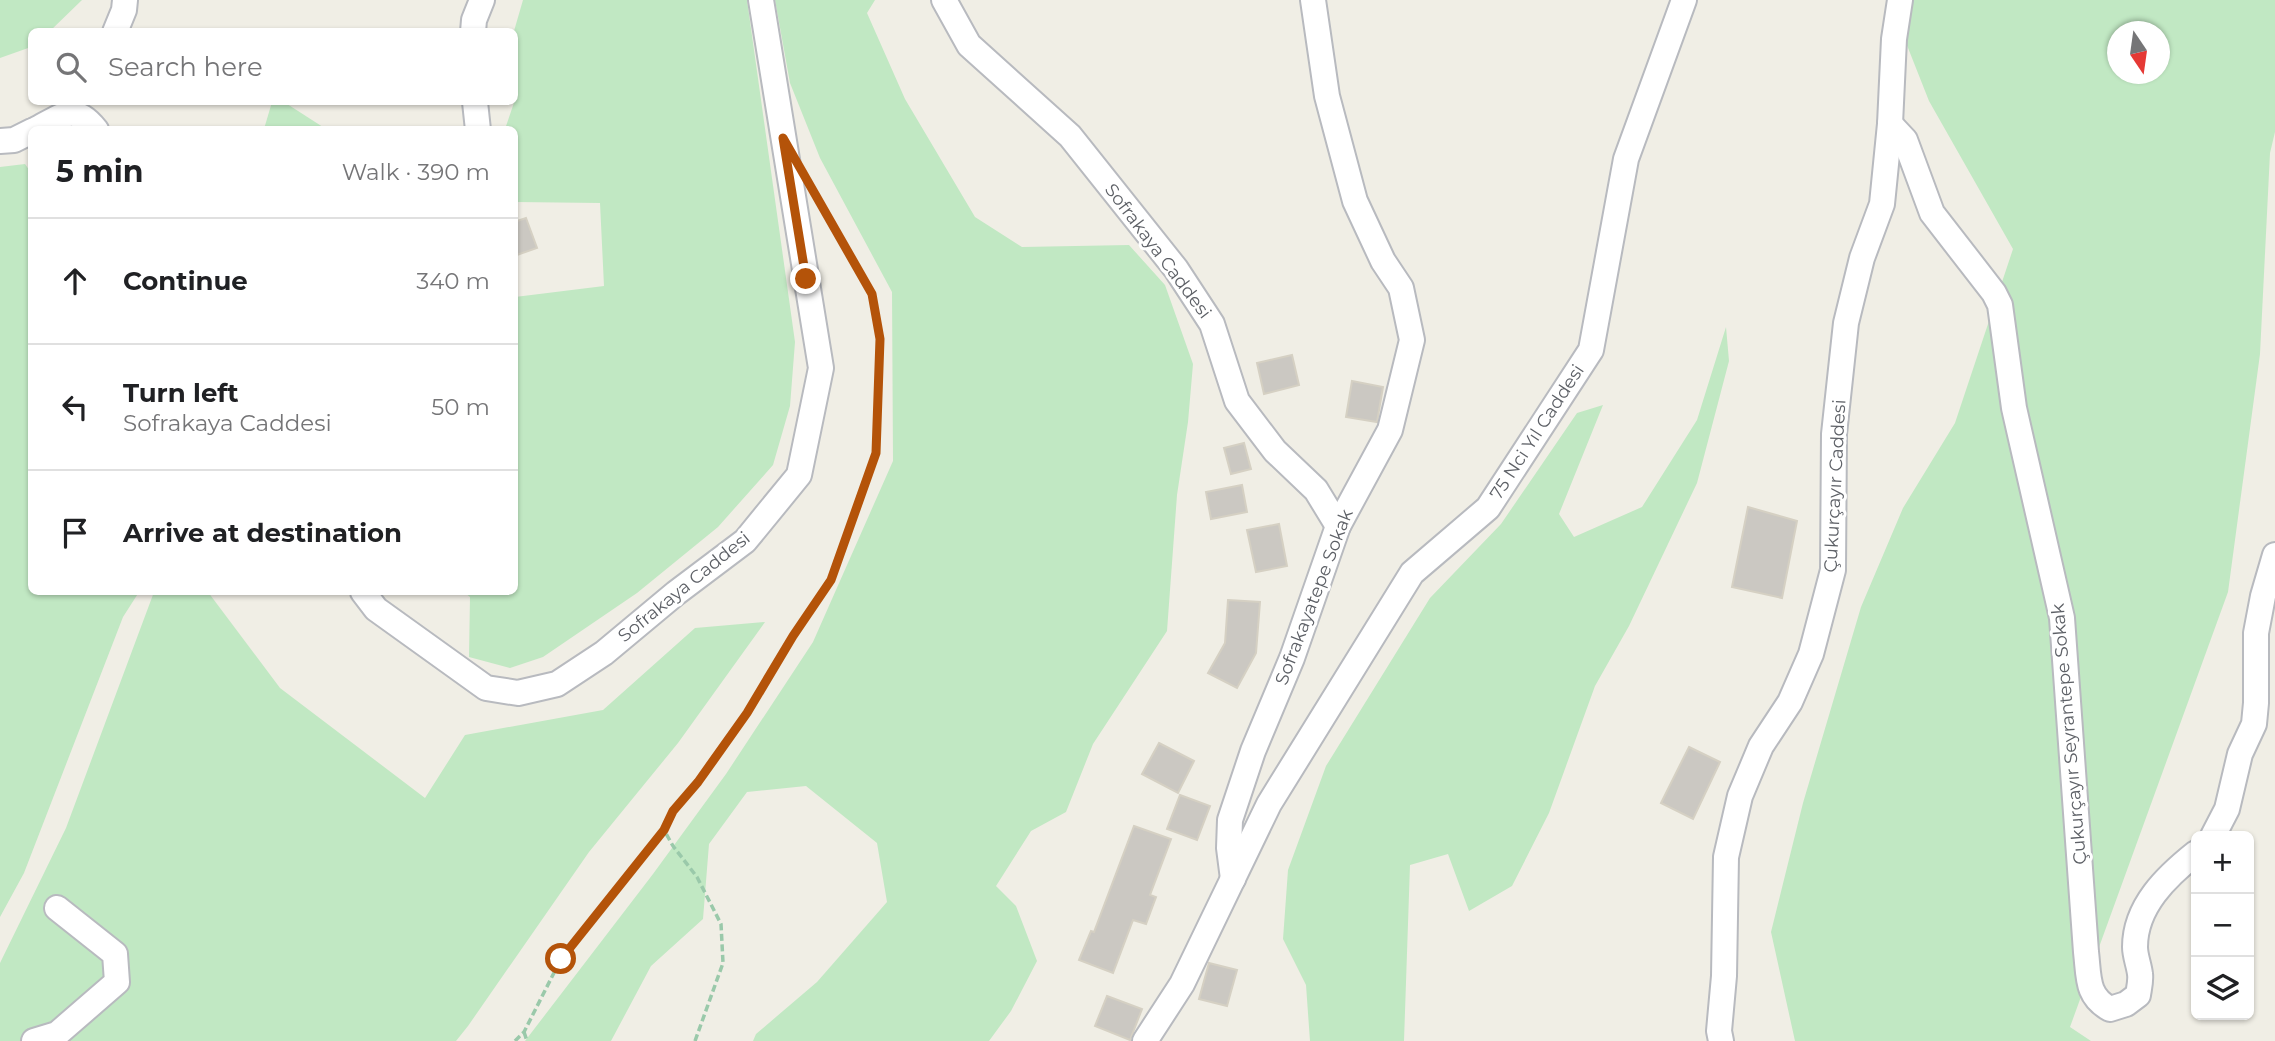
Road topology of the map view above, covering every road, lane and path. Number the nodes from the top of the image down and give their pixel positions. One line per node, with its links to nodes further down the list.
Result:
1 (125, 0): 8 (street)
2 (482, 0): 9 (street)
3 (761, 0): 21 (street, Sofrakaya Caddesi)
4 (944, 0): 19 (street, Sofrakaya Caddesi)
5 (1313, 0): 19 (street, Sofrakayatepe Sokak)
6 (1684, 0): 25 (street, 75 Nci Yıl Caddesi)
7 (1900, 0): 12 (street, Çukurçayır Caddesi)
8 (117, 28)
9 (473, 28)
10 (475, 105): 15 (street)
11 (72, 107): 13 (street); 14 (street)
12 (1890, 124): 24 (street, Çukurçayır Seyrantepe Sokak); 33 (street, Çukurçayır Caddesi)
13 (40, 126)
14 (93, 126)
15 (478, 126)
16 (28, 133): 17 (street)
17 (0, 141)
18 (810, 186): 22 (path)
19 (1338, 526): 25 (street, Sofrakayatepe Sokak)
20 (2275, 555): 23 (street)
21 (365, 595)
22 (664, 830): 27 (path); 31 (path)
23 (2216, 831)
24 (2191, 857)
25 (1233, 879): 32 (street, 75 Nci Yıl Caddesi)
26 (57, 908): 28 (street)
27 (524, 1032): 29 (path); 30 (path)
28 (34, 1041)
29 (515, 1041)
30 (527, 1041)
31 (695, 1041)
32 (1144, 1041)
33 (1721, 1041)

